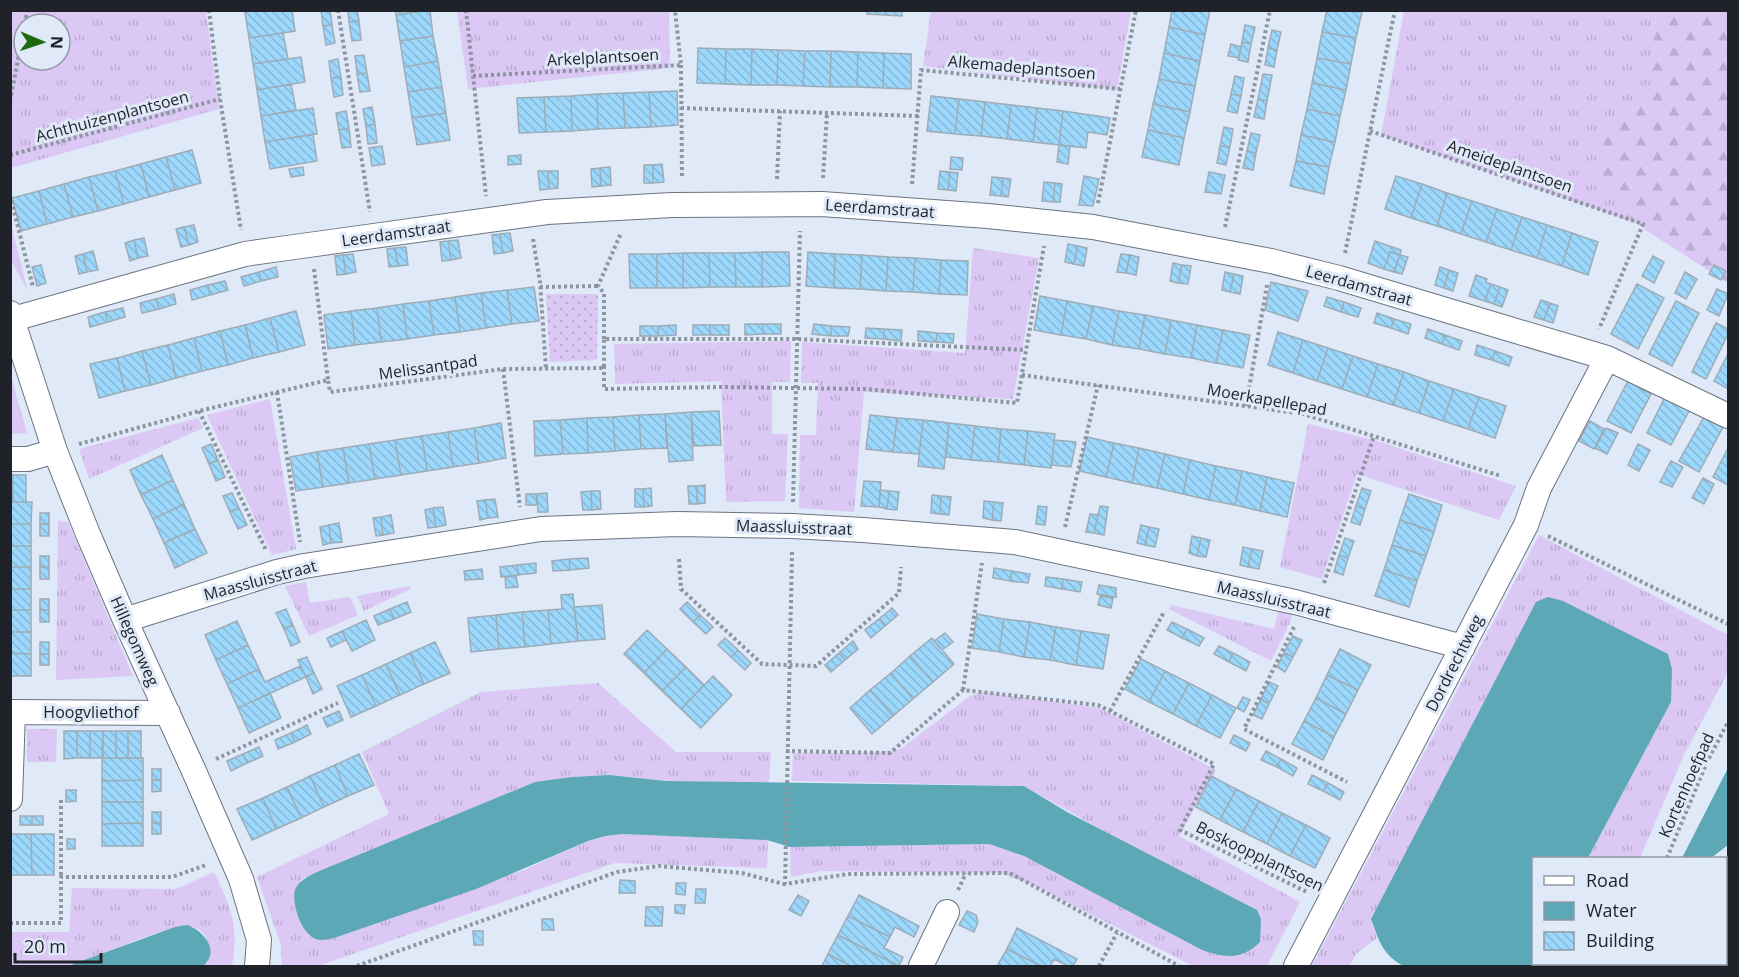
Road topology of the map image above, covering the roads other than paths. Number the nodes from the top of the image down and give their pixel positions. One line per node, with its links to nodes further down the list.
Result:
1 (12, 316): 2 (street, Leerdamstraat); 4 (street, Hillegomweg)
2 (1598, 356): 3 (street, Leerdamstraat); 7 (street, Dordrechtweg)
3 (1728, 416)
4 (55, 451): 5 (street); 6 (street, Hillegomweg)
5 (10, 459)
6 (125, 620): 7 (street, Maassluisstraat); 9 (street, Hillegomweg)
7 (1462, 647): 14 (street, Dordrechtweg)
8 (12, 712): 9 (street, Hoogvliethof); 10 (street, Hoogvliethof)
9 (168, 713): 12 (street, Hillegomweg)
10 (10, 799)
11 (947, 912): 13 (street)
12 (257, 966)
13 (921, 966)
14 (1296, 966)

